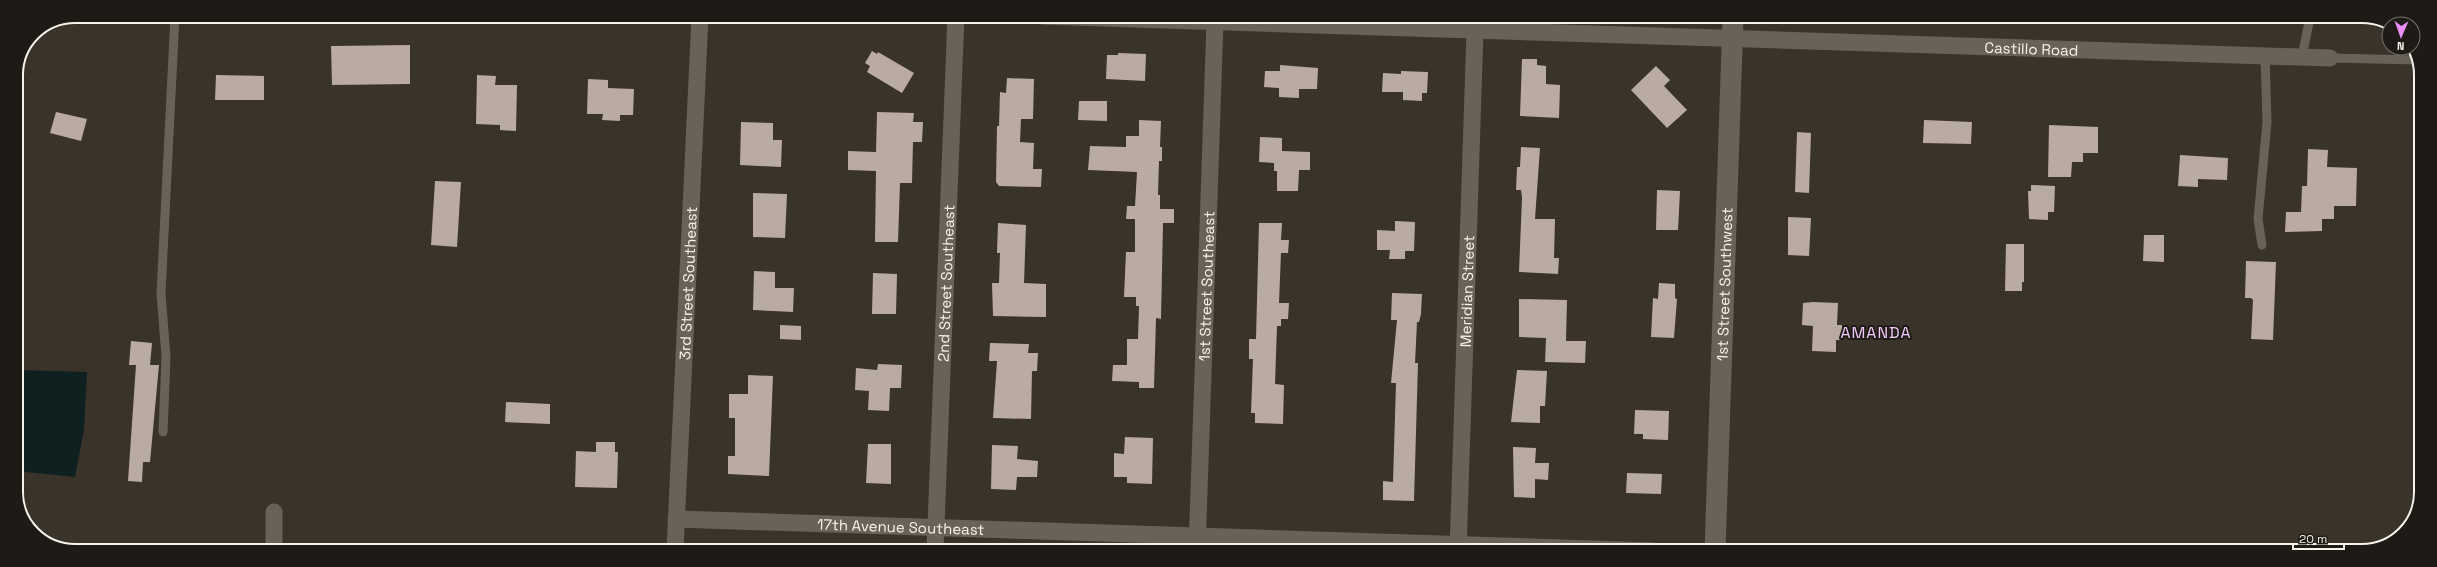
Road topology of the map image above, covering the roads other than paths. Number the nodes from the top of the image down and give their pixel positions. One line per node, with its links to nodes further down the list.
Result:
1 (175, 23): 15 (lane)
2 (700, 23): 17 (street, 3rd Street Southeast)
3 (956, 23): 18 (street, 2nd Street Southeast)
4 (1215, 23): 22 (street, 1st Street Southeast)
5 (1244, 23): 8 (street, Castillo Road)
6 (1733, 23): 9 (street, 1st Street Southwest)
7 (2309, 23): 11 (lane)
8 (1475, 31): 9 (street, Castillo Road); 23 (street, Meridian Street)
9 (1732, 39): 10 (street, Castillo Road); 24 (street, 1st Street Southwest)
10 (2265, 56): 11 (street, Castillo Road); 14 (lane)
11 (2302, 57): 12 (street, Castillo Road)
12 (2330, 58): 13 (lane)
13 (2411, 60)
14 (2262, 245)
15 (163, 432)
16 (274, 512): 19 (street)
17 (676, 519): 18 (street, 17th Avenue Southeast); 20 (street, 3rd Street Southeast)
18 (936, 529): 21 (street, 2nd Street Southeast); 22 (street, 17th Avenue Southeast)
19 (274, 544)
20 (675, 544)
21 (935, 544)
22 (1197, 544)
23 (1458, 544)
24 (1715, 544)

